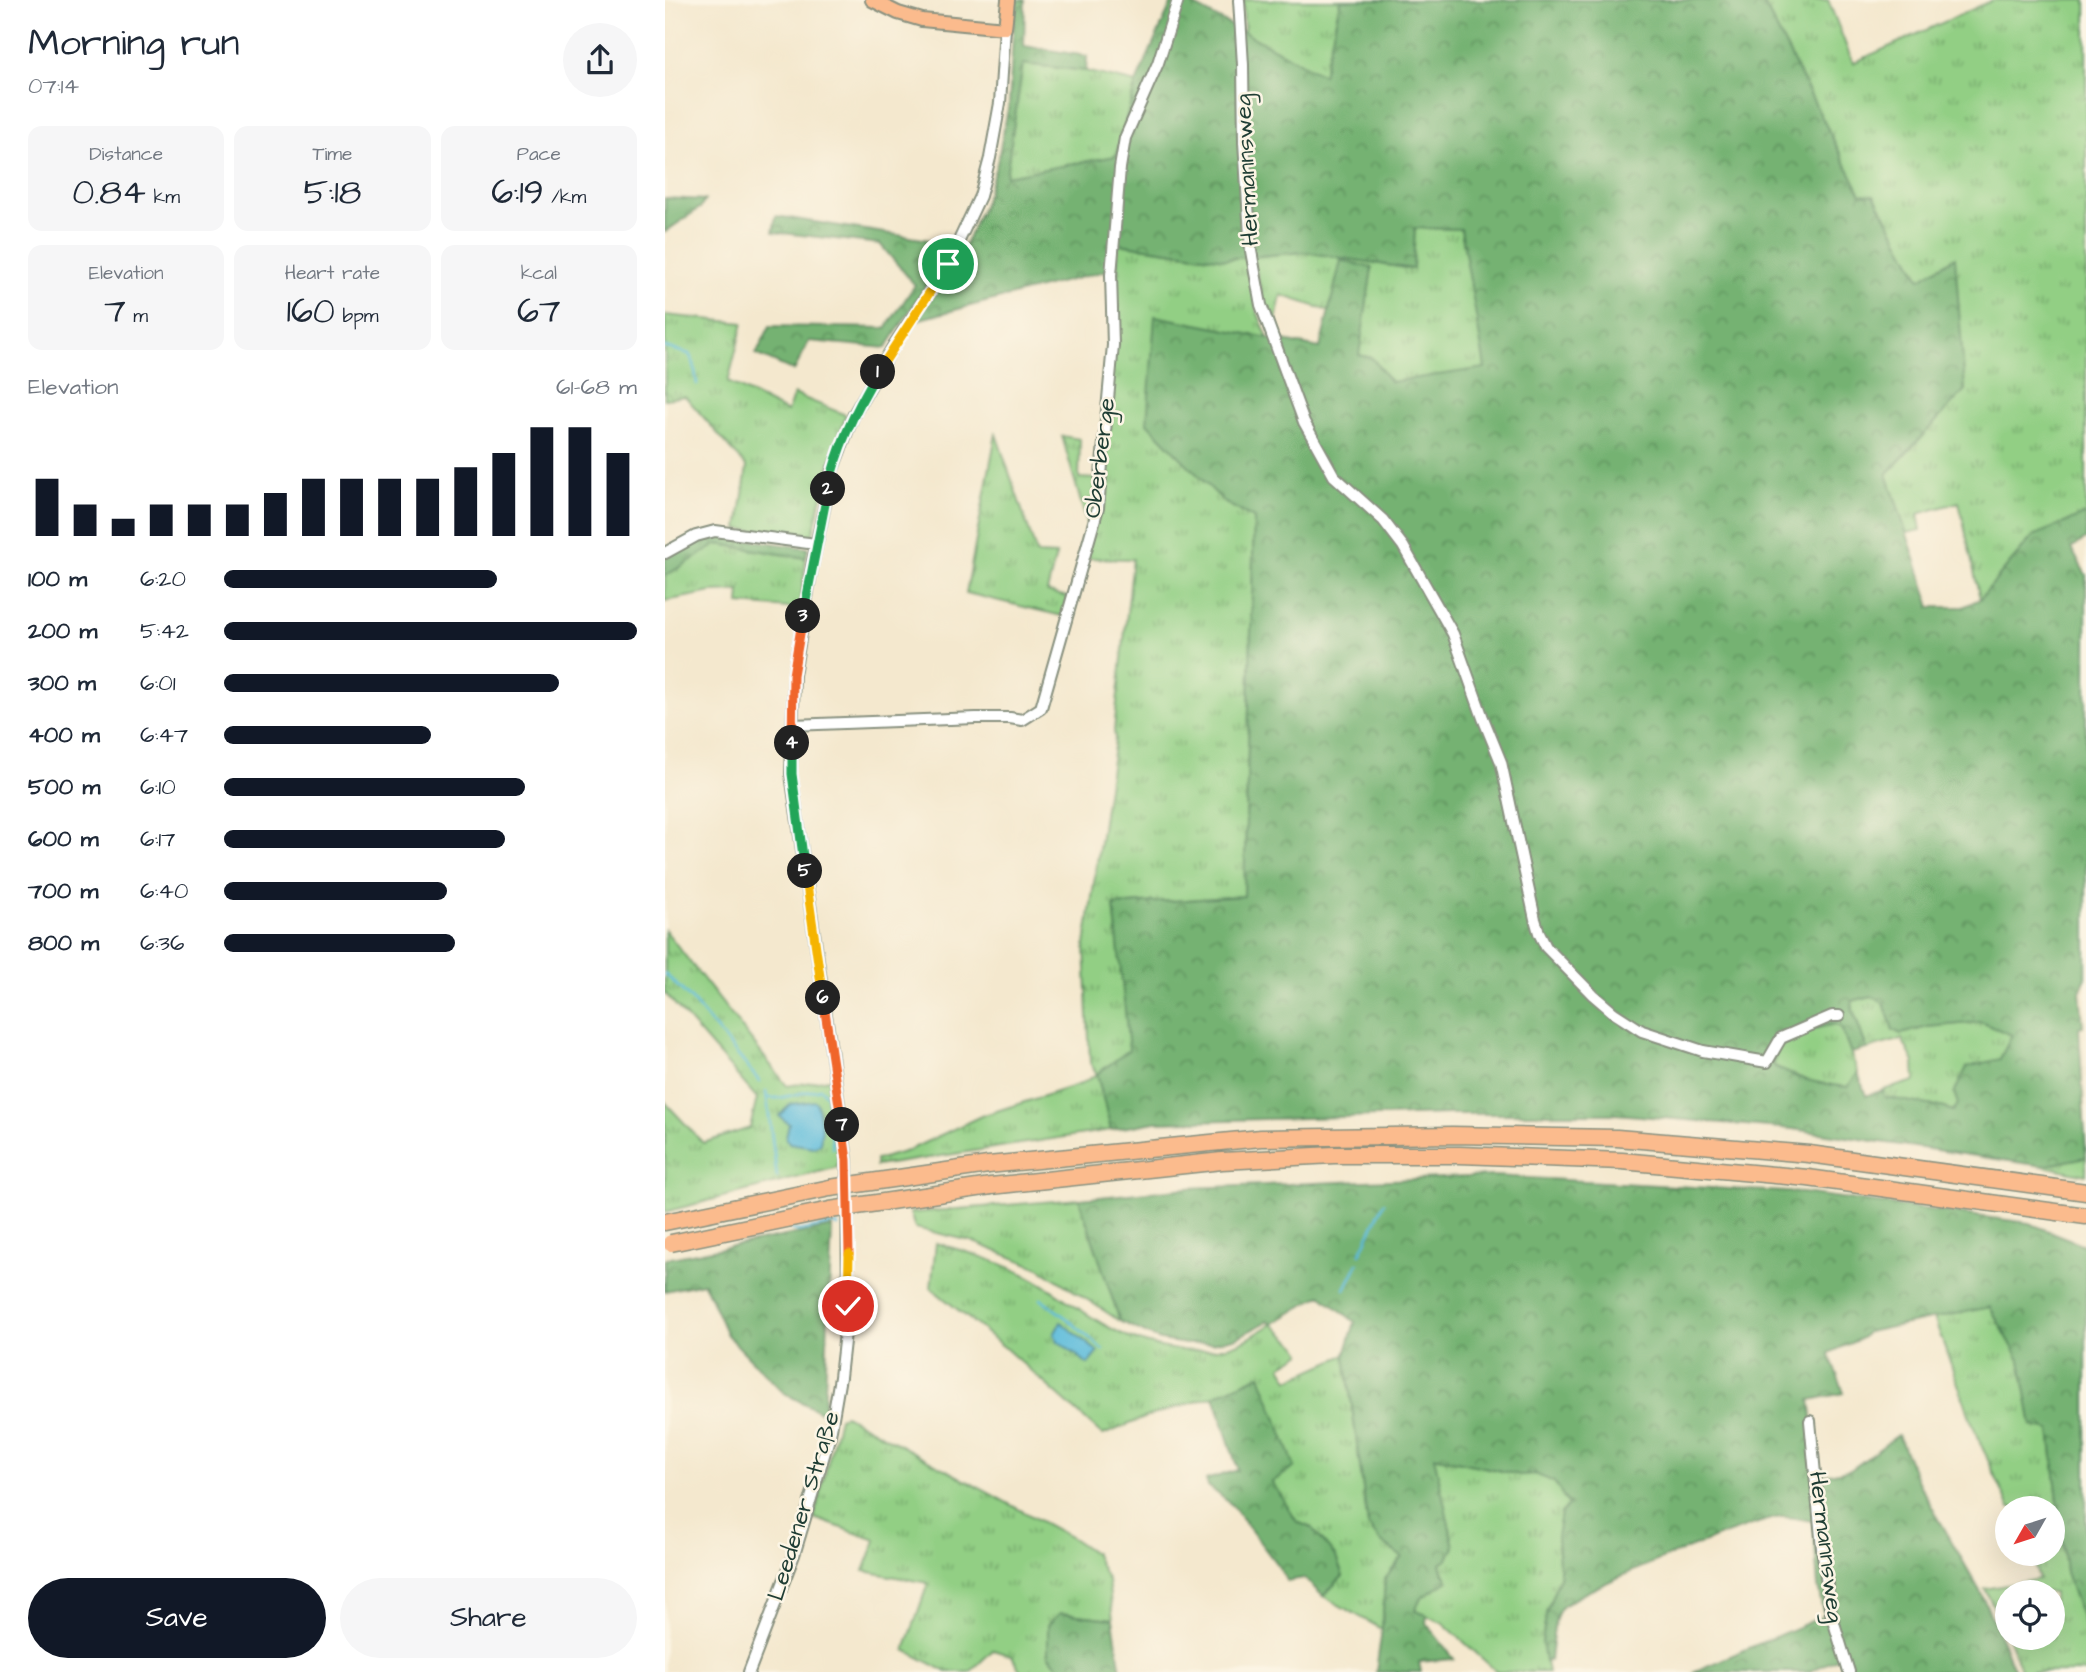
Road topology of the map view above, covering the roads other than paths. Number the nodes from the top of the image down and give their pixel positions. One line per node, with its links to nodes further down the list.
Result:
1 (872, 0): 5 (main road)
2 (1008, 0): 5 (main road, Leedener Straße)
3 (1178, 0): 8 (street, Oberberge)
4 (1239, 0): 9 (street, Hermannsweg)
5 (1005, 29): 6 (street, Leedener Straße)
6 (816, 544): 7 (street); 8 (street, Leedener Straße)
7 (665, 553)
8 (792, 725): 15 (street, Leedener Straße)
9 (1839, 1016)
10 (2086, 1192): 12 (highway, bridge)
11 (2086, 1216): 13 (highway, bridge)
12 (666, 1221)
13 (668, 1243)
14 (1810, 1421): 16 (street, Hermannsweg)
15 (749, 1672)
16 (1849, 1672)

